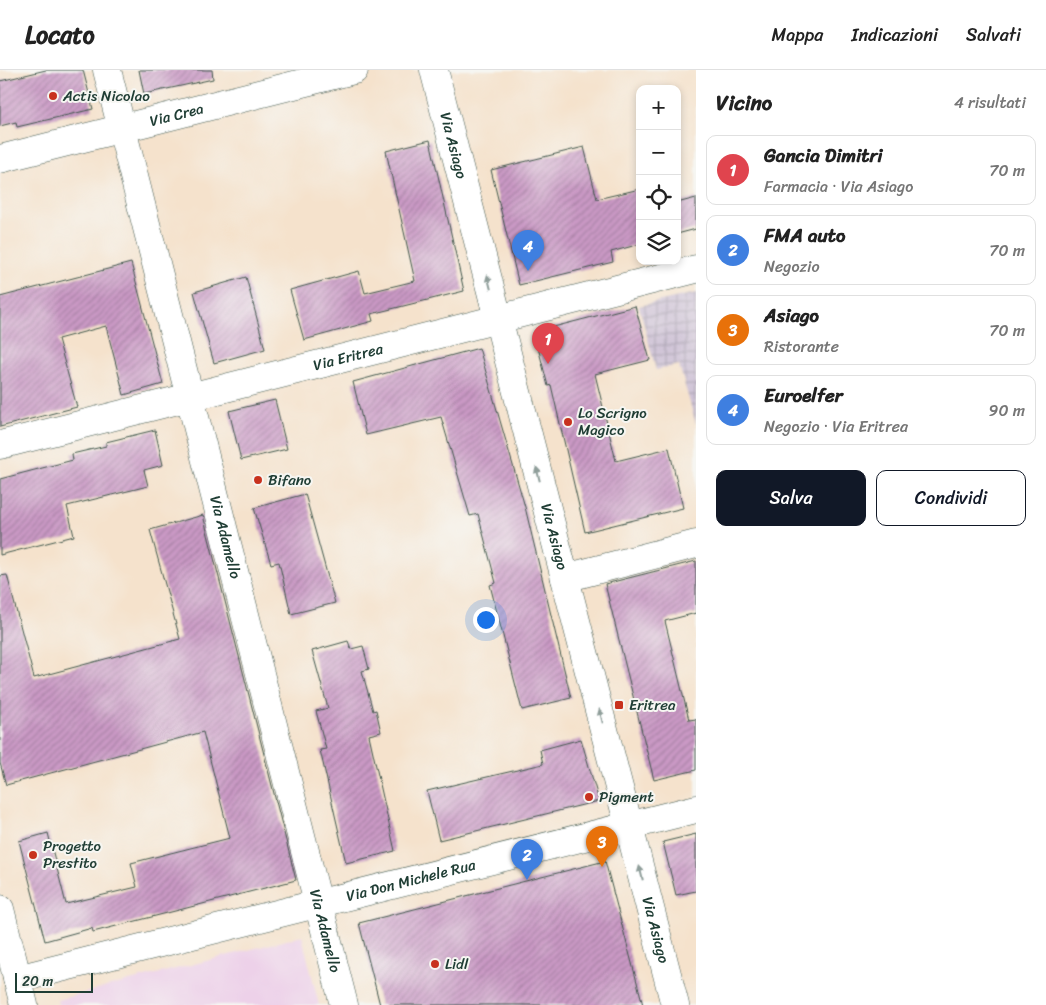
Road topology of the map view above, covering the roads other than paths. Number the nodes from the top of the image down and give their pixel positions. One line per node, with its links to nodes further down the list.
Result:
1 (107, 70): 4 (street, Via Adamello)
2 (354, 70): 4 (street, Via Crea)
3 (434, 70): 7 (street, Via Asiago, one-way to 3)
4 (121, 127): 5 (street, Via Crea); 8 (street, Via Adamello)
5 (0, 159)
6 (696, 269): 7 (street, Via Eritrea)
7 (498, 319): 8 (street, Via Eritrea); 11 (street, Via Asiago, one-way to 7)
8 (190, 397): 9 (street, Via Eritrea); 14 (street, Via Adamello)
9 (0, 445)
10 (696, 544): 11 (street)
11 (565, 578): 13 (street, Via Asiago, one-way to 11)
12 (696, 809): 13 (street, Via Don Michele Rua)
13 (629, 827): 14 (street, Via Don Michele Rua); 19 (street, Via Asiago, one-way to 13)
14 (318, 903): 16 (street, Via Don Michele Rua); 18 (street, Via Adamello)
15 (0, 909): 16 (street)
16 (17, 979): 17 (street)
17 (24, 1005)
18 (344, 1005)
19 (675, 1005)

